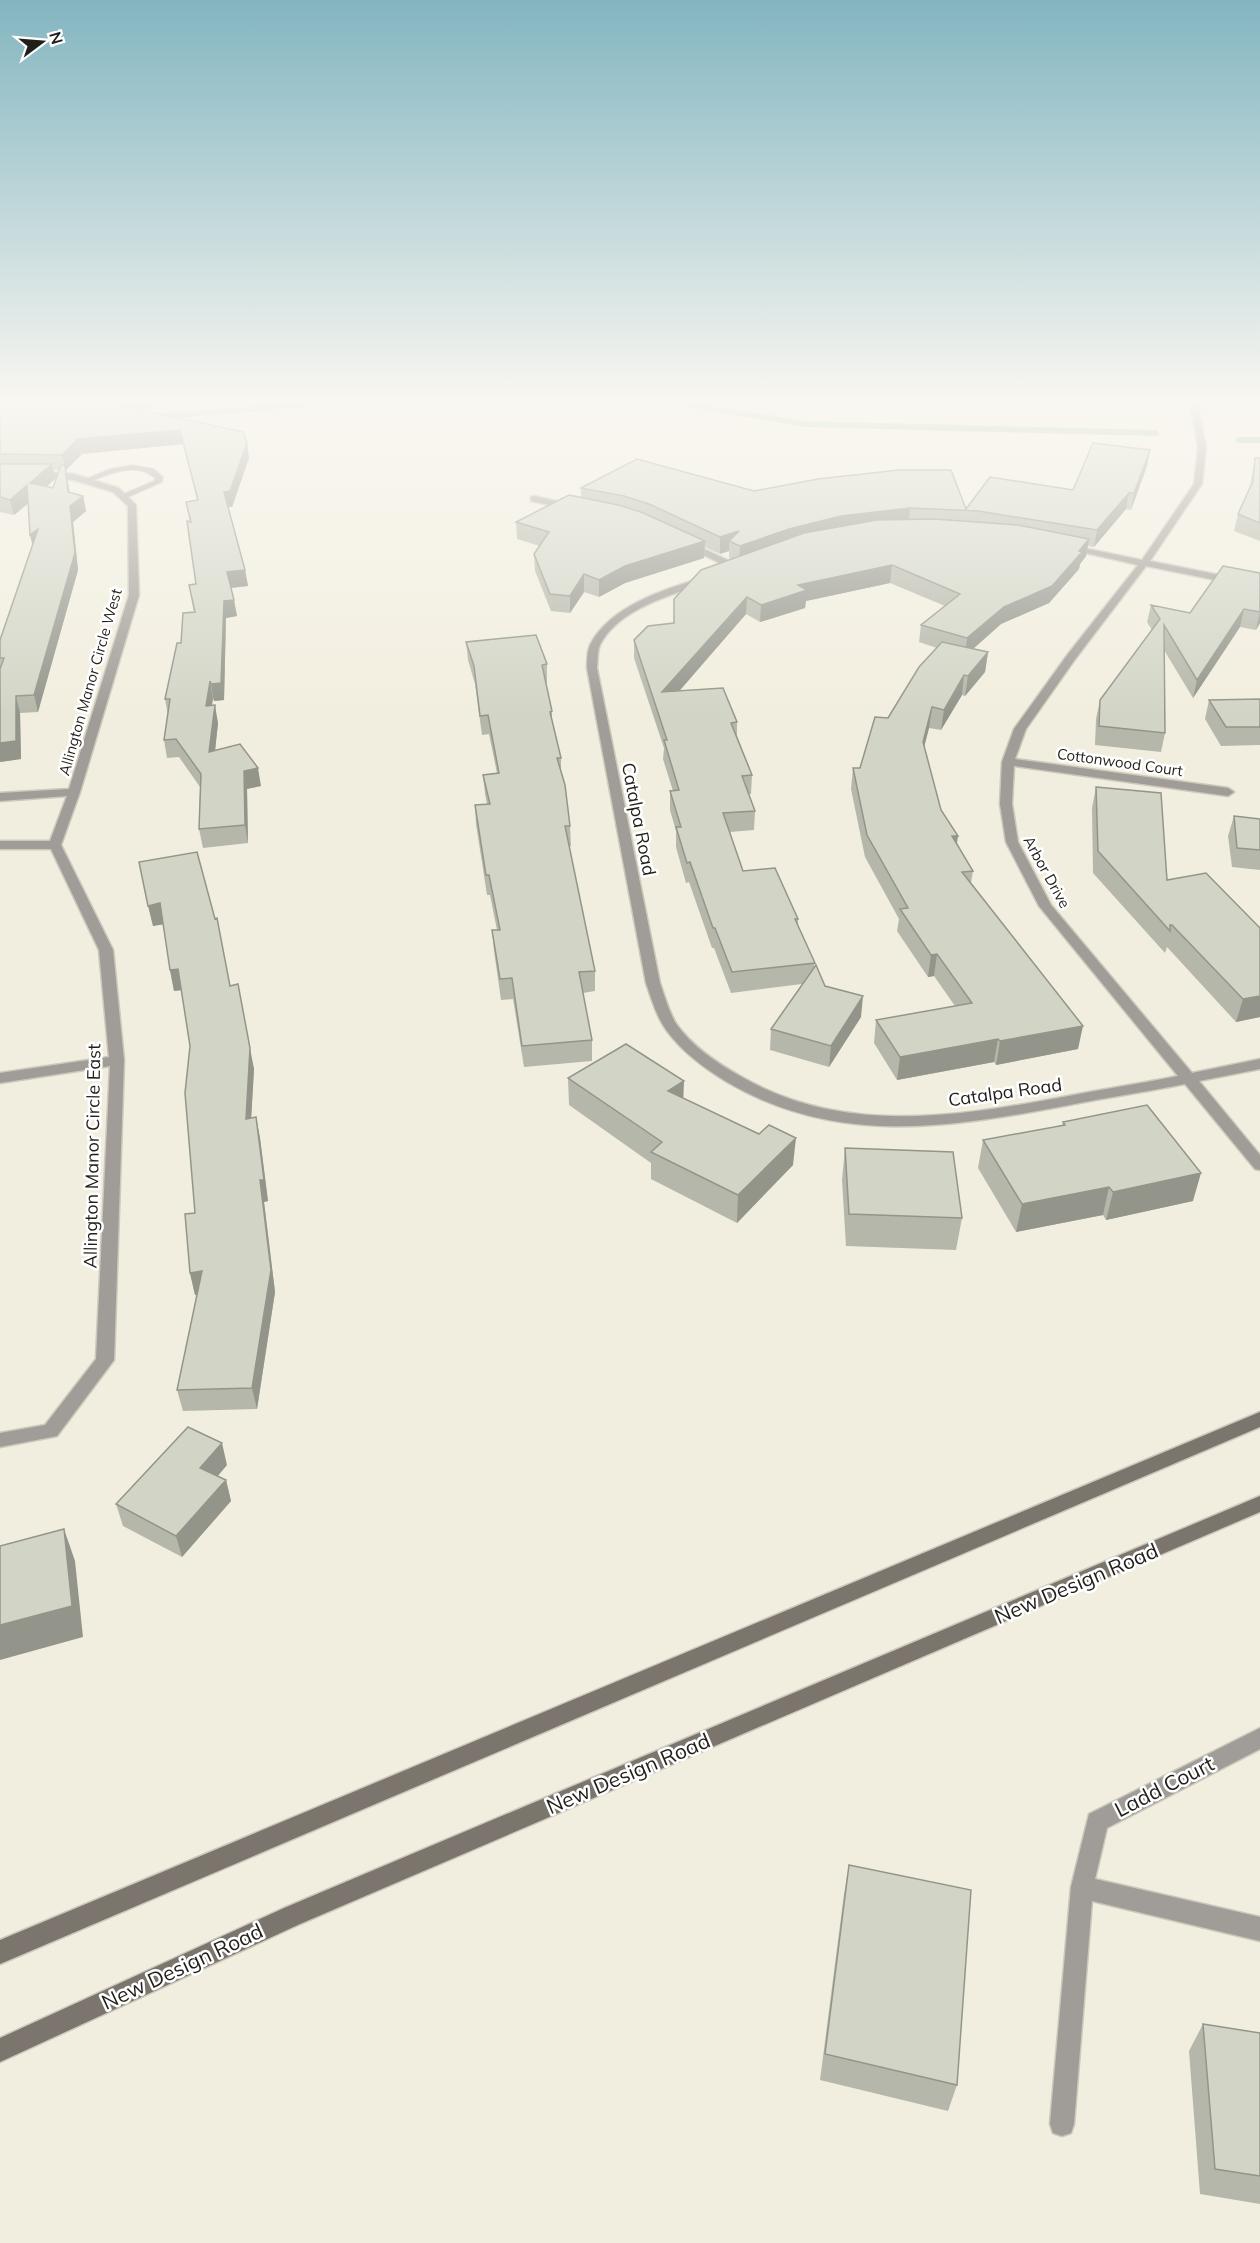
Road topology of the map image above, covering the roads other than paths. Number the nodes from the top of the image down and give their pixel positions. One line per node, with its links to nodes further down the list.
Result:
1 (132, 506): 10 (street, Allington Manor Circle West)
2 (567, 506): 4 (street)
3 (1183, 506): 7 (street, Arbor Drive)
4 (578, 508)
5 (678, 540): 18 (street, Catalpa Road)
6 (1060, 546): 7 (street)
7 (1144, 563): 8 (street); 9 (street, Arbor Drive)
8 (1260, 586)
9 (1008, 762): 11 (street, Cottonwood Court); 18 (street, Arbor Drive)
10 (74, 792): 12 (street); 14 (street)
11 (1228, 792)
12 (0, 797)
13 (0, 845): 14 (street)
14 (55, 845): 15 (street, Allington Manor Circle East)
15 (117, 1060): 17 (street); 21 (street, Allington Manor Circle East)
16 (1260, 1064): 18 (street, Catalpa Road)
17 (0, 1078)
18 (1189, 1080): 19 (street, Arbor Drive)
19 (1260, 1165)
20 (1260, 1419): 26 (main road)
21 (0, 1440)
22 (1260, 1504): 27 (main road, New Design Road)
23 (1260, 1738): 24 (street, Ladd Court)
24 (1082, 1887): 25 (street); 28 (street, Ladd Court)
25 (1260, 1929)
26 (0, 1952)
27 (0, 2050)
28 (1062, 2124)

